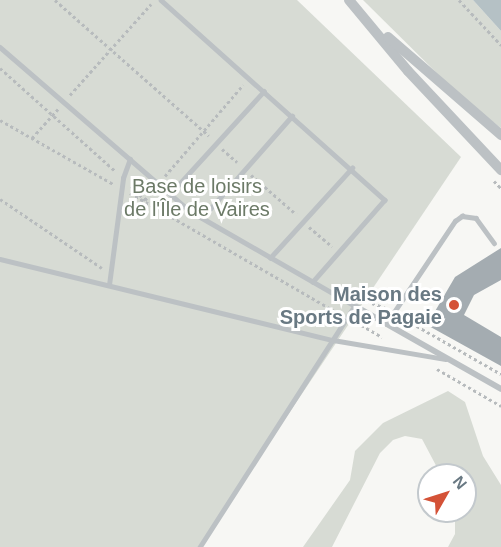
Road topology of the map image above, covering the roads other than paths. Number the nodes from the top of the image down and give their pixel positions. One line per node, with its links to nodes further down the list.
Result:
1 (161, 0): 5 (lane)
2 (349, 0): 3 (street)
3 (360, 12): 7 (street); 10 (street)
4 (0, 47): 8 (lane)
5 (264, 91): 6 (lane); 11 (lane)
6 (292, 116): 9 (lane); 12 (lane)
7 (501, 135)
8 (130, 159): 11 (lane); 17 (lane)
9 (352, 168): 14 (lane); 16 (lane)
10 (501, 170)
11 (170, 194): 12 (lane)
12 (202, 218): 14 (lane)
13 (495, 243): 19 (lane)
14 (270, 258): 16 (lane)
15 (0, 259): 17 (lane)
16 (313, 282): 18 (lane)
17 (109, 285): 20 (lane)
18 (355, 306): 19 (street); 20 (lane)
19 (386, 324): 21 (street)
20 (333, 340): 21 (lane); 23 (lane)
21 (448, 359): 22 (street)
22 (501, 389)
23 (200, 547)

